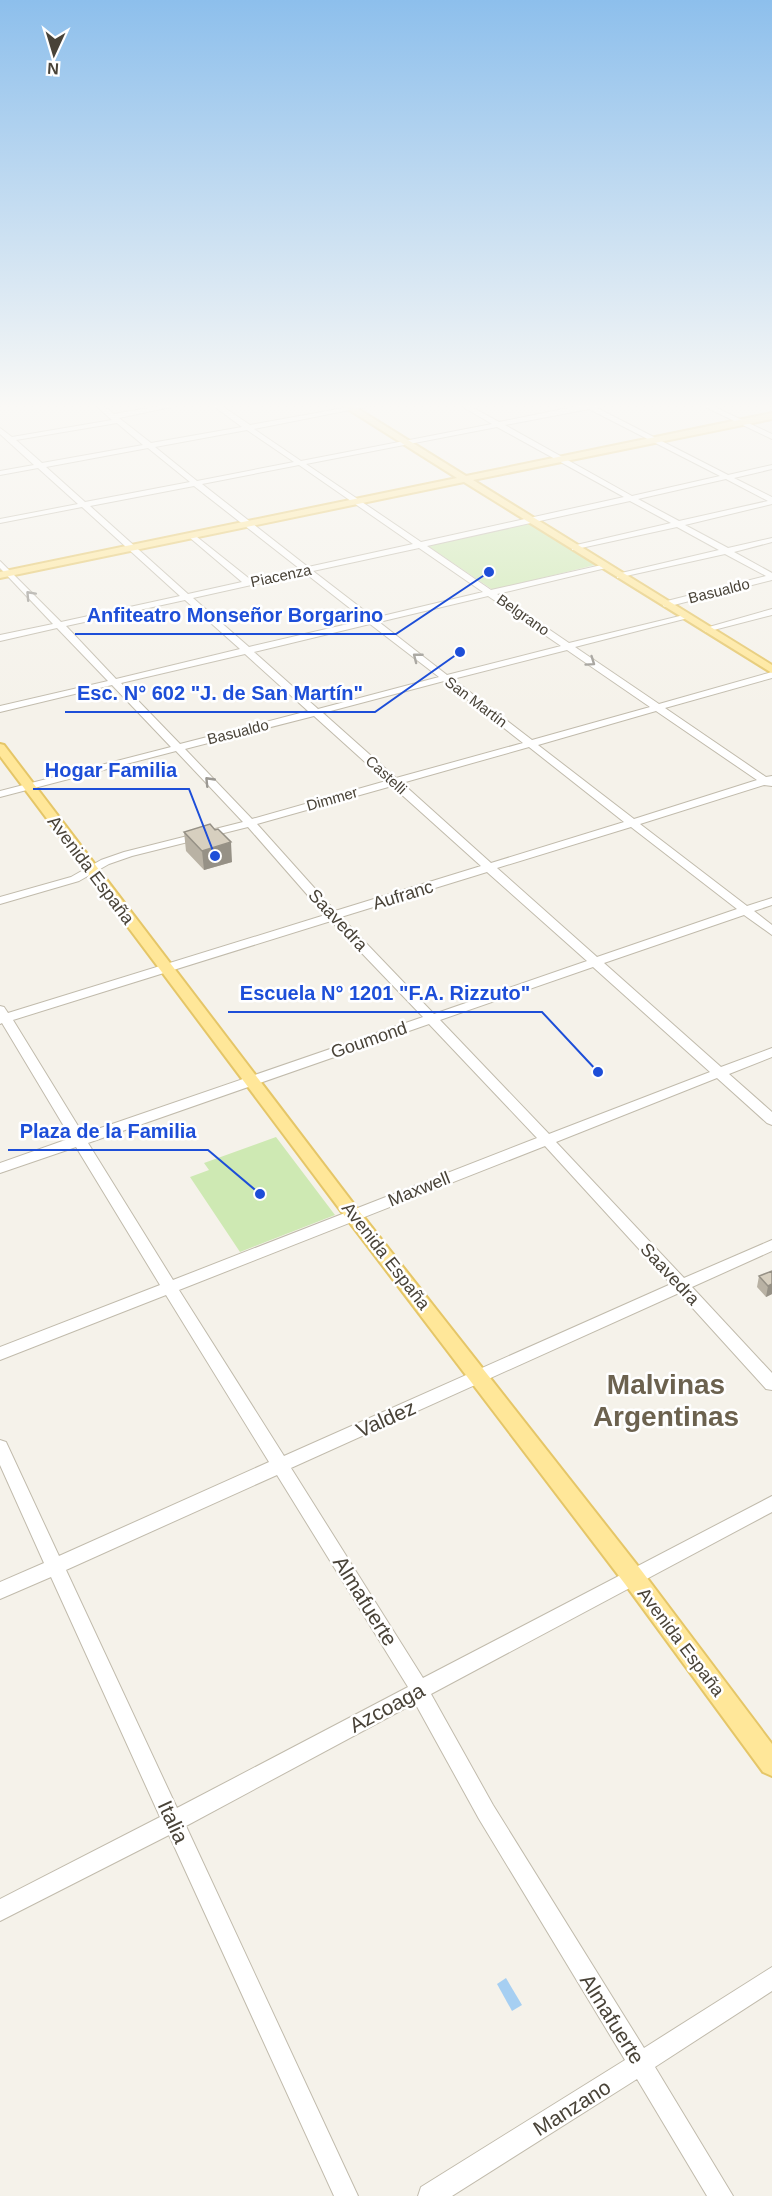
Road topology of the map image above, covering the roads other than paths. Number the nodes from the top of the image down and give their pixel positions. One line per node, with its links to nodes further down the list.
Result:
1 (78, 506): 11 (street)
2 (87, 506): 17 (street, Castelli)
3 (225, 506): 12 (street, San Martín)
4 (334, 506): 12 (main road)
5 (363, 506): 16 (street, Belgrano)
6 (506, 506): 10 (main road)
7 (594, 506): 10 (street, Piacenza)
8 (647, 506): 13 (street)
9 (750, 506): 13 (street)
10 (530, 521): 16 (street, Piacenza); 18 (main road)
11 (0, 522)
12 (247, 524): 14 (main road); 22 (street, San Martín)
13 (678, 524): 18 (street); 19 (street)
14 (192, 535): 17 (main road); 26 (street)
15 (772, 540): 19 (street)
16 (422, 546): 22 (street, Piacenza); 27 (street, Belgrano)
17 (133, 548): 23 (main road); 28 (street, Castelli)
18 (575, 548): 21 (main road)
19 (726, 550): 24 (street); 25 (street)
20 (0, 563): 23 (street, Saavedra)
21 (603, 566): 24 (main road); 27 (street)
22 (306, 570): 26 (street, Piacenza); 33 (street, San Martín)
23 (5, 574): 34 (street, Saavedra, one-way to 23)
24 (620, 576): 29 (main road)
25 (772, 577): 29 (street, Basualdo)
26 (249, 583): 28 (street, Piacenza)
27 (491, 593): 33 (street); 37 (street, Belgrano)
28 (187, 597): 34 (street, Piacenza); 38 (street, Castelli)
29 (666, 604): 31 (main road)
30 (767, 613): 32 (street); 35 (street)
31 (685, 616): 35 (main road); 37 (street, Basualdo)
32 (772, 620)
33 (371, 621): 38 (street); 41 (street, San Martín, one-way to 33)
34 (59, 626): 36 (street, Piacenza); 42 (street, Saavedra)
35 (706, 629): 39 (main road)
36 (0, 638)
37 (568, 646): 41 (street, Basualdo); 43 (street, Belgrano, one-way to 43)
38 (246, 650): 42 (street); 45 (street, Castelli)
39 (772, 670)
40 (772, 675): 43 (street, Dimmer)
41 (445, 678): 45 (street, Basualdo); 46 (street, San Martín)
42 (112, 682): 44 (street); 48 (street, Saavedra)
43 (656, 707): 46 (street, Dimmer); 50 (street, Belgrano)
44 (0, 709)
45 (315, 712): 48 (street, Basualdo); 49 (street, Castelli)
46 (530, 743): 49 (street, Dimmer); 53 (street, San Martín)
47 (0, 748): 51 (main road, Avenida España)
48 (177, 748): 51 (street, Basualdo); 54 (street, Saavedra, one-way to 48)
49 (393, 782): 54 (street, Dimmer); 55 (street, Castelli)
50 (770, 782): 53 (street, Aufranc)
51 (29, 786): 52 (street, Basualdo); 56 (main road, Avenida España)
52 (0, 794)
53 (630, 822): 55 (street, Aufranc); 59 (street, San Martín)
54 (250, 823): 56 (street, Dimmer); 60 (street, Saavedra)
55 (490, 868): 60 (street, Aufranc); 62 (street, Castelli)
56 (90, 871): 57 (street, Dimmer); 63 (main road, Avenida España)
57 (0, 901)
58 (772, 901): 59 (street, Goumond)
59 (745, 910): 61 (street, San Martín); 62 (street, Goumond)
60 (334, 917): 63 (street, Aufranc); 65 (street, Saavedra)
61 (772, 931)
62 (596, 962): 65 (street, Goumond); 67 (street, Castelli)
63 (166, 970): 64 (street, Aufranc); 68 (main road, Avenida España)
64 (2, 1016): 71 (street, Almafuerte)
65 (432, 1019): 68 (street, Goumond); 70 (street, Saavedra)
66 (772, 1052): 67 (street, Maxwell)
67 (720, 1072): 69 (street, Castelli); 70 (street, Maxwell)
68 (252, 1080): 71 (street, Goumond); 73 (main road, Avenida España)
69 (772, 1120)
70 (546, 1139): 73 (street, Maxwell); 75 (street, Saavedra)
71 (79, 1140): 72 (street, Goumond); 76 (street, Almafuerte)
72 (0, 1168)
73 (353, 1215): 76 (street, Maxwell); 78 (main road, Avenida España)
74 (772, 1245): 75 (street, Valdez)
75 (681, 1286): 78 (street, Valdez); 79 (street, Saavedra)
76 (170, 1289): 77 (street, Maxwell); 81 (street, Almafuerte)
77 (0, 1354)
78 (480, 1378): 81 (street, Valdez); 84 (main road, Avenida España)
79 (772, 1384)
80 (0, 1448): 83 (street, Italia)
81 (280, 1465): 83 (street, Valdez); 86 (street, Almafuerte)
82 (772, 1503): 84 (street, Azcoaga)
83 (54, 1567): 85 (street, Valdez); 88 (street, Italia)
84 (633, 1577): 86 (street, Azcoaga); 87 (main road, Avenida España)
85 (0, 1592)
86 (420, 1690): 88 (street, Azcoaga); 91 (street, Almafuerte)
87 (772, 1764)
88 (172, 1821): 89 (street, Azcoaga); 92 (street, Italia)
89 (0, 1910)
90 (772, 1978): 91 (street, Manzano)
91 (640, 2064): 93 (street, Manzano); 94 (street, Almafuerte)
92 (346, 2196)
93 (430, 2196)
94 (721, 2196)

